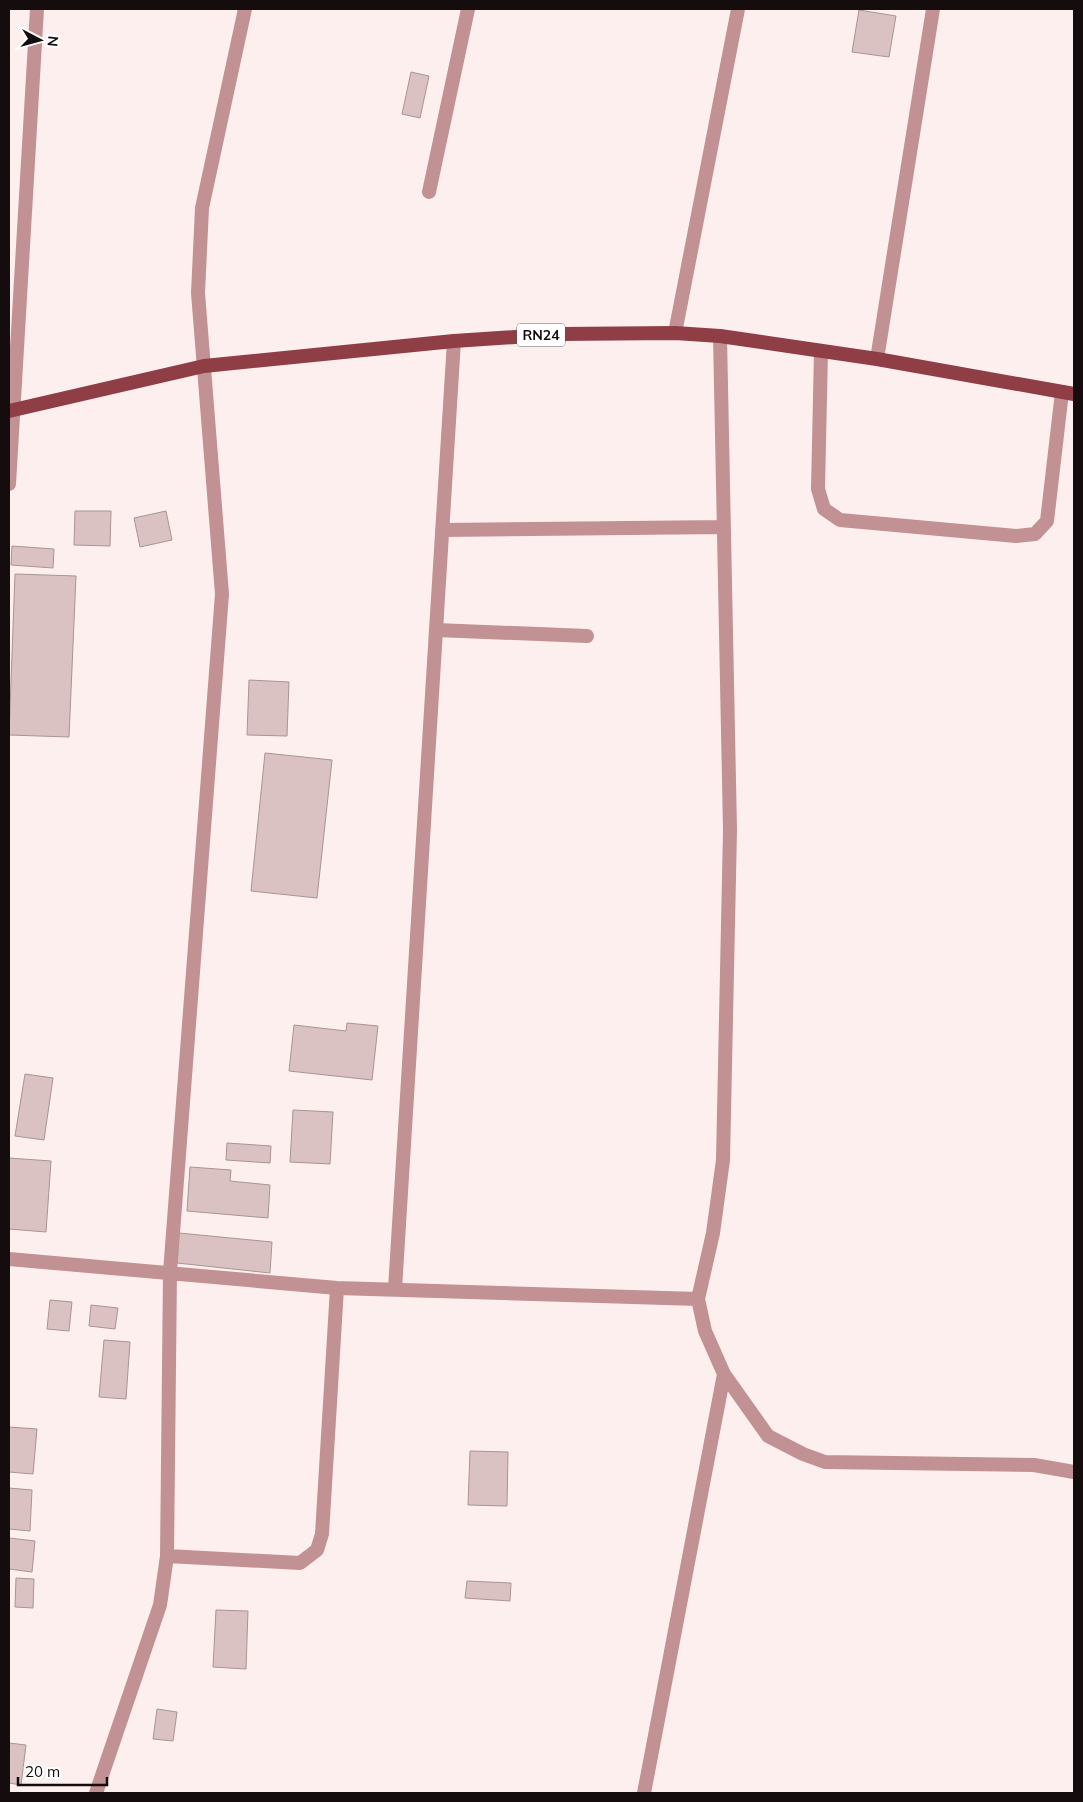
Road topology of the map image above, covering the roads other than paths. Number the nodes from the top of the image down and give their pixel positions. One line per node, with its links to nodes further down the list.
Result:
1 (37, 9): 14 (street)
2 (246, 9): 12 (street)
3 (468, 9): 6 (street)
4 (738, 9): 7 (street)
5 (933, 9): 11 (street)
6 (429, 192)
7 (675, 333): 8 (main road, RN24); 9 (main road, RN24)
8 (720, 336): 10 (main road, RN24); 16 (street)
9 (454, 341): 12 (main road, RN24); 17 (street)
10 (821, 351): 11 (main road, RN24); 13 (street)
11 (877, 359): 13 (main road, RN24)
12 (204, 366): 14 (main road, RN24); 21 (street)
13 (1068, 393)
14 (12, 409): 15 (street)
15 (9, 484)
16 (724, 527): 17 (street); 24 (street)
17 (442, 530): 18 (street)
18 (436, 630): 19 (street); 23 (street)
19 (587, 636)
20 (9, 1259): 21 (street)
21 (170, 1272): 22 (street); 27 (street)
22 (337, 1288): 23 (street); 27 (street)
23 (395, 1289): 24 (street)
24 (698, 1299): 25 (street)
25 (724, 1374): 26 (street); 29 (street)
26 (1074, 1472)
27 (167, 1556): 28 (street)
28 (96, 1793)
29 (644, 1793)

